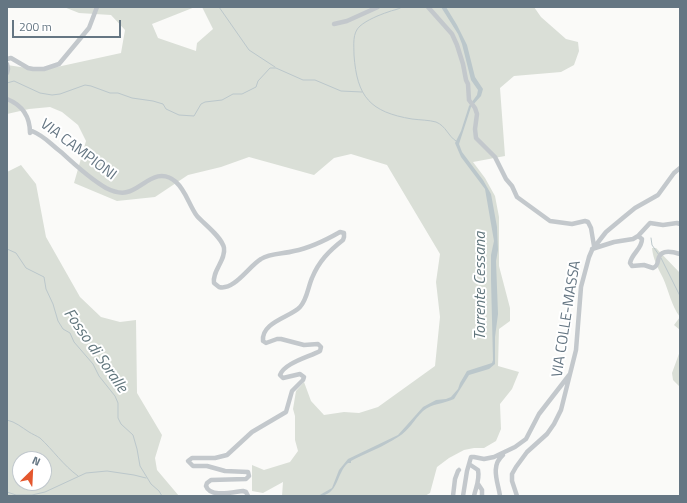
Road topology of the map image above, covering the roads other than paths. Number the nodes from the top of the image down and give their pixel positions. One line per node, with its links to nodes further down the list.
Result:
1 (97, 7): 5 (street)
2 (378, 7): 4 (street)
3 (428, 7): 12 (street)
4 (334, 24)
5 (7, 59)
6 (7, 64): 7 (street)
7 (7, 73)
8 (7, 99): 19 (street, VIA CAMPIONI)
9 (680, 168): 12 (street, VIA COLLE-MASSA)
10 (680, 224): 11 (street)
11 (638, 236): 12 (street); 13 (street)
12 (593, 248): 14 (street, VIA COLLE-MASSA)
13 (680, 254)
14 (570, 373): 15 (street); 25 (street, VIA COLLE-MASSA)
15 (507, 451): 16 (street); 24 (street)
16 (469, 464): 18 (street); 21 (street)
17 (460, 470): 20 (street)
18 (478, 484): 22 (street); 23 (street)
19 (248, 496)
20 (453, 496)
21 (463, 496)
22 (474, 496)
23 (482, 496)
24 (500, 496)
25 (517, 496)

